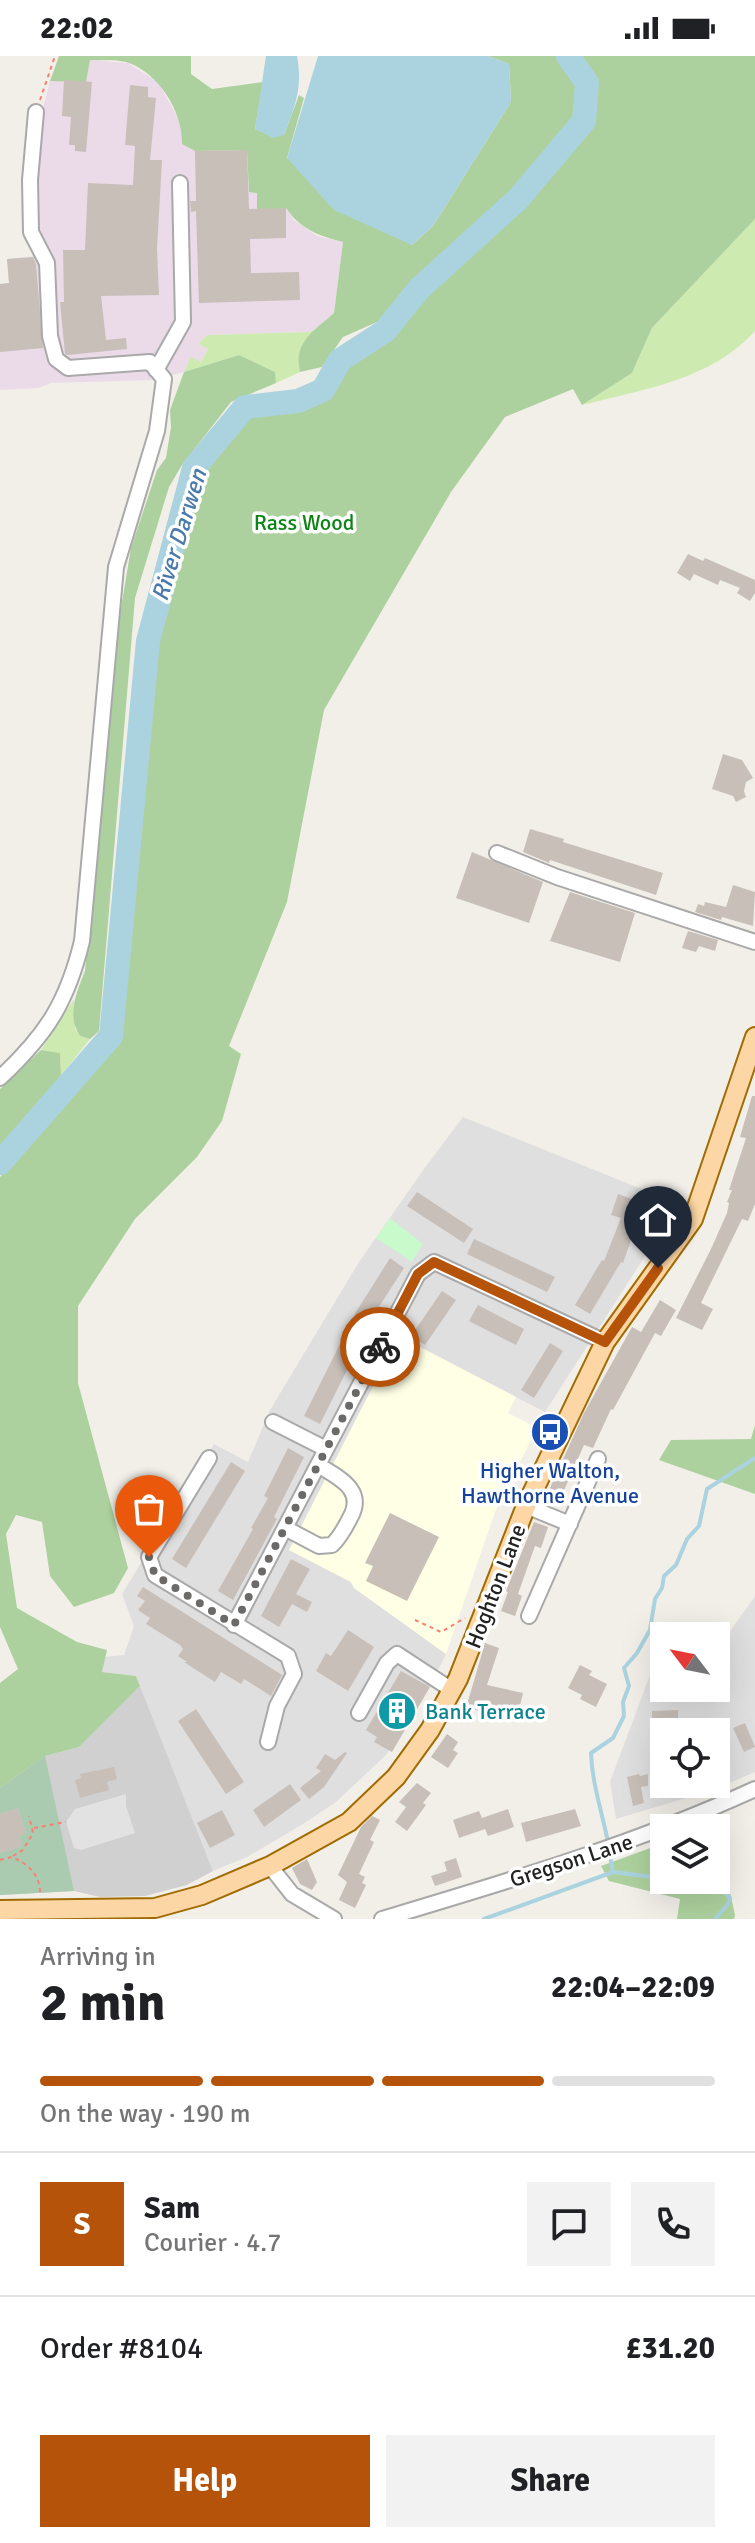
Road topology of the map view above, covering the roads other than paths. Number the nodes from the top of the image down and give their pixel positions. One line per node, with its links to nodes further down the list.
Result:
1 (36, 112): 3 (street)
2 (180, 183): 3 (street)
3 (156, 370): 7 (street)
4 (497, 853): 5 (street)
5 (755, 942)
6 (755, 1037): 8 (main road, Hoghton Lane)
7 (0, 1078)
8 (605, 1342): 10 (street); 14 (main road, Hoghton Lane)
9 (273, 1422): 10 (street)
10 (326, 1449): 13 (street)
11 (209, 1458): 18 (street)
12 (598, 1459): 15 (street)
13 (318, 1465): 16 (street); 16 (street)
14 (526, 1506): 15 (street); 19 (main road, Hoghton Lane)
15 (570, 1524): 17 (street)
16 (285, 1528): 18 (street)
17 (529, 1616)
18 (234, 1625): 21 (street)
19 (452, 1690): 20 (street); 23 (main road, Hoghton Lane)
20 (359, 1713)
21 (268, 1742)
22 (755, 1789): 26 (street, Gregson Lane)
23 (270, 1866): 24 (main road, Hoghton Lane); 25 (street)
24 (0, 1910)
25 (334, 1919)
26 (382, 1919)

